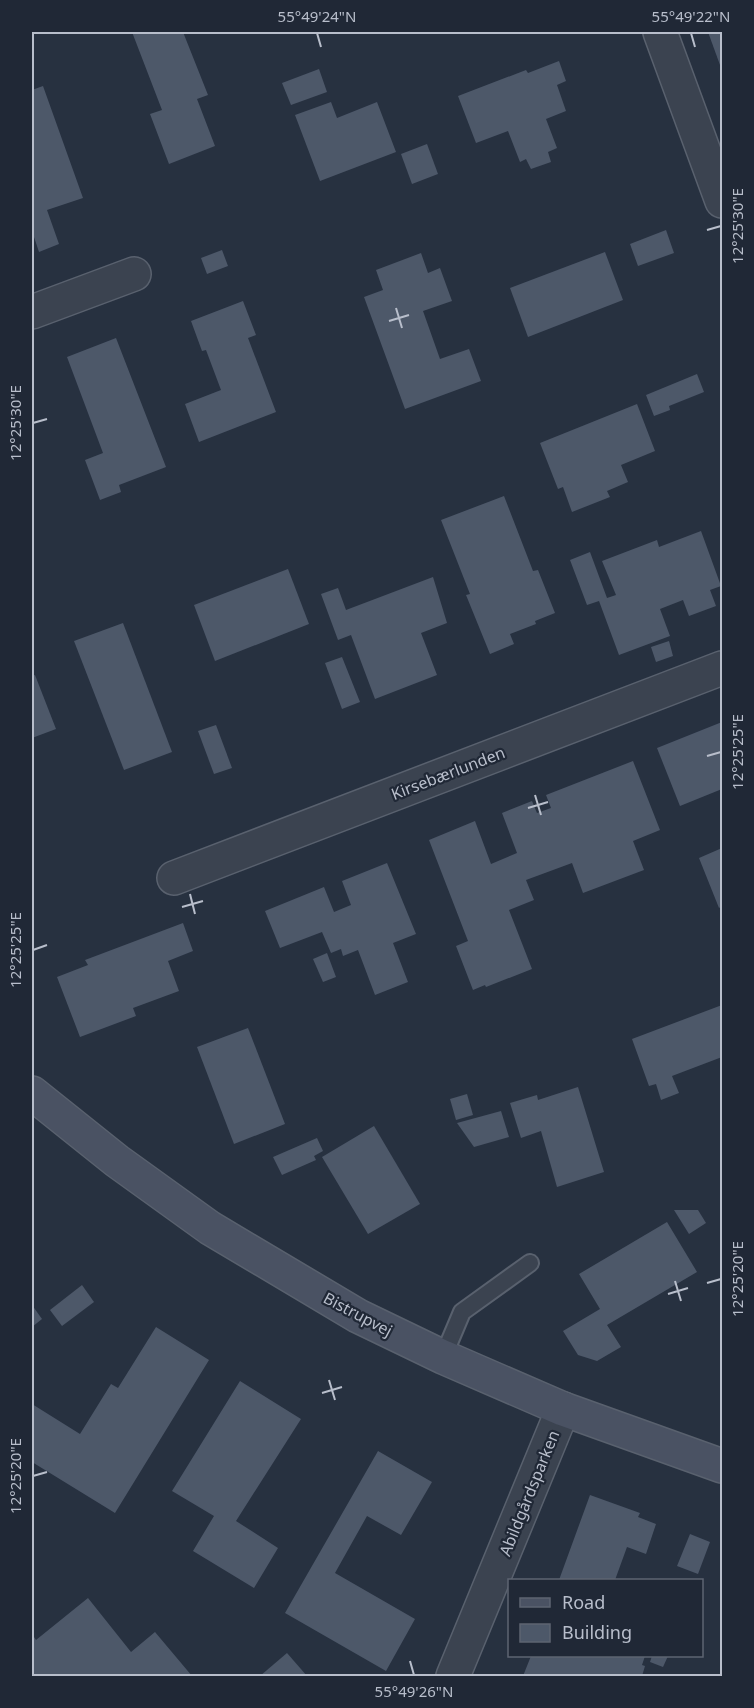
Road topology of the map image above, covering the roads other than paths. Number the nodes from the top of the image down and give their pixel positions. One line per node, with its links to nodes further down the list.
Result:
1 (660, 32): 2 (street)
2 (723, 201)
3 (134, 274): 4 (street)
4 (32, 312)
5 (723, 668): 6 (street, Kirsebærlunden)
6 (174, 878)
7 (32, 1093): 9 (main road, Bistrupvej)
8 (530, 1263): 9 (lane)
9 (443, 1357): 10 (main road, Bistrupvej)
10 (563, 1409): 11 (main road, Bistrupvej); 12 (street, Abildgårdsparken)
11 (723, 1466)
12 (453, 1677)

